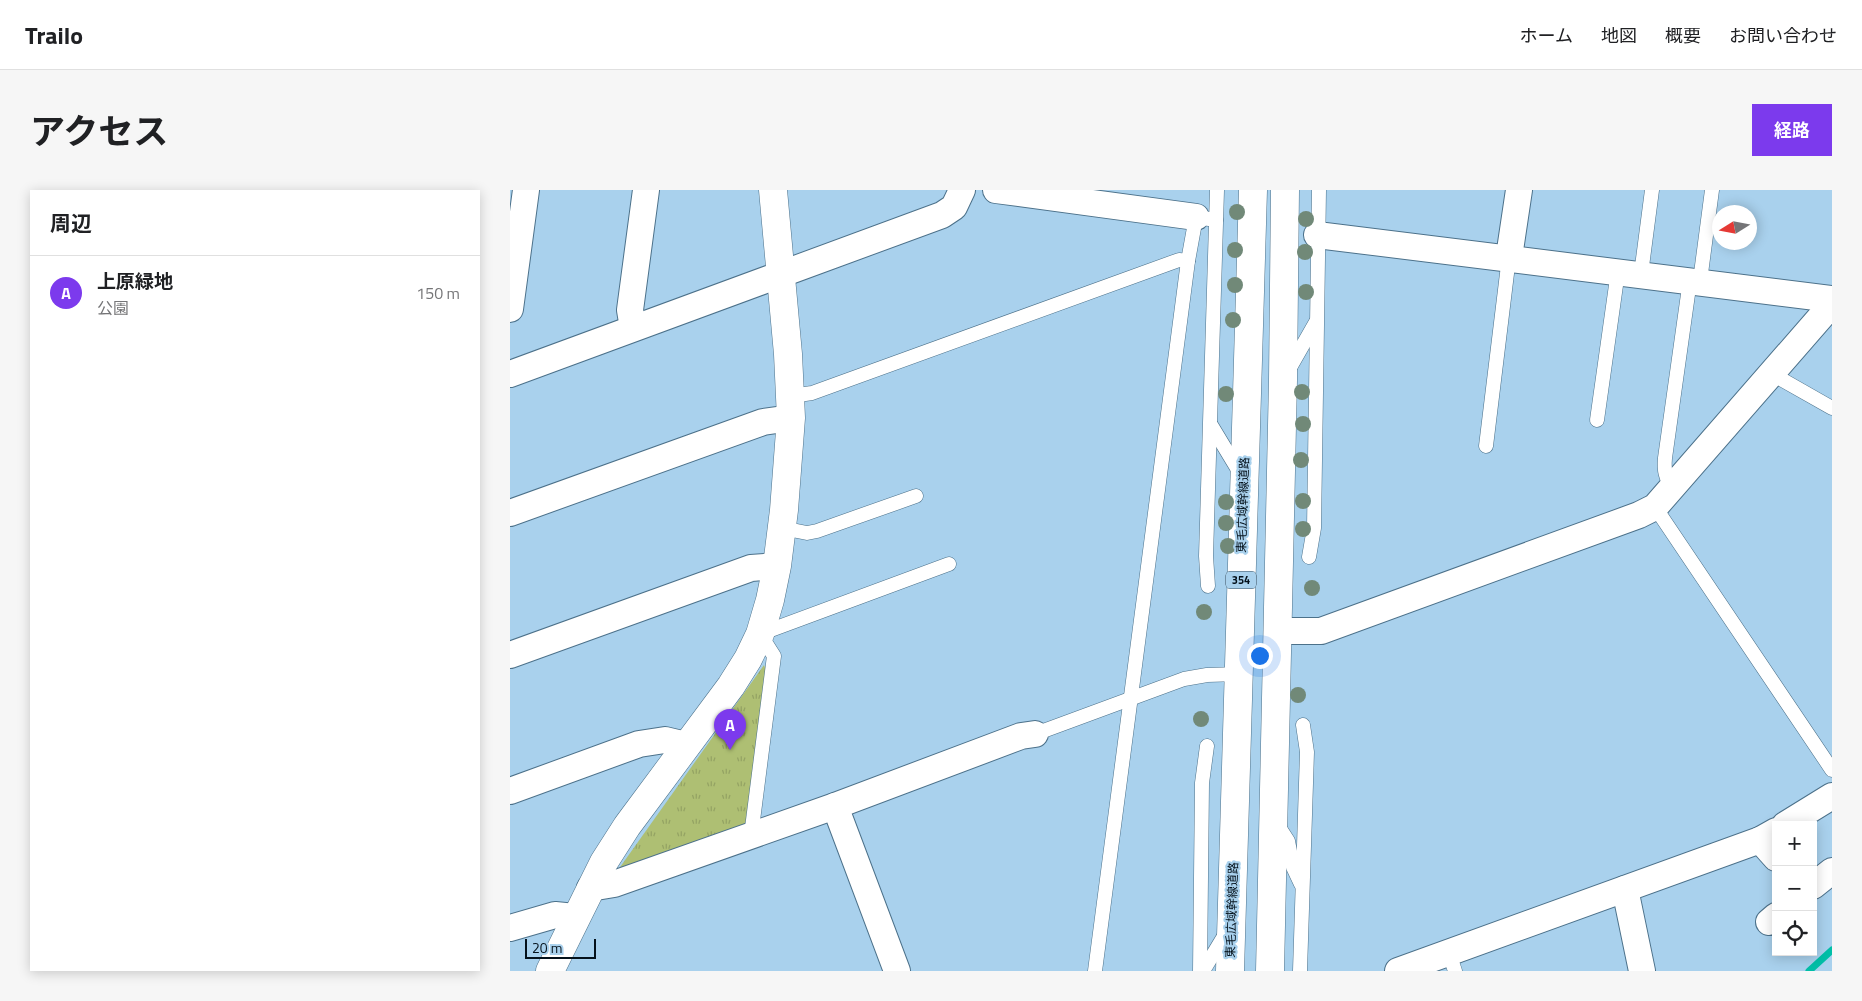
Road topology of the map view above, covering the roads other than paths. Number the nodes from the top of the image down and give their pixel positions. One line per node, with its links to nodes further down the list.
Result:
1 (526, 190): 18 (street)
2 (646, 190): 26 (street)
3 (773, 190): 20 (main road)
4 (962, 190): 20 (street)
5 (996, 190): 13 (street)
6 (1217, 190): 14 (lane)
7 (1253, 190): 35 (main road, 東毛広域幹線道路 / 354)
8 (1285, 190): 29 (main road)
9 (1319, 190): 15 (lane)
10 (1519, 190): 16 (street)
11 (1652, 190): 19 (lane)
12 (1712, 190): 21 (lane)
13 (1058, 194): 14 (street)
14 (1206, 218): 17 (lane); 33 (lane)
15 (1317, 235): 16 (street); 25 (lane)
16 (1509, 258): 19 (street); 34 (lane)
17 (1188, 261): 30 (lane); 49 (lane)
18 (512, 269): 24 (street)
19 (1630, 272): 21 (street); 32 (lane)
20 (780, 273): 26 (street); 30 (main road)
21 (1695, 281): 22 (street); 36 (lane)
22 (1832, 299)
23 (1832, 304): 28 (street)
24 (510, 309)
25 (1317, 322): 29 (lane); 41 (lane)
26 (633, 328): 27 (street)
27 (510, 374)
28 (1772, 374): 31 (lane); 36 (street)
29 (1283, 380): 45 (main road)
30 (791, 407): 39 (street); 40 (main road)
31 (1832, 408)
32 (1597, 420)
33 (1211, 425): 35 (lane); 44 (lane)
34 (1486, 446)
35 (1243, 478): 48 (main road, 東毛広域幹線道路 / 354)
36 (1673, 488): 38 (street)
37 (916, 496): 40 (lane)
38 (1655, 507): 45 (street); 54 (lane)
39 (510, 513)
40 (782, 528): 43 (main road)
41 (1309, 557)
42 (949, 564): 46 (lane)
43 (777, 566): 46 (main road); 47 (street)
44 (1208, 586)
45 (1278, 631): 58 (main road)
46 (760, 634): 52 (main road); 60 (lane)
47 (510, 655)
48 (1239, 674): 49 (lane); 68 (main road, 東毛広域幹線道路 / 354)
49 (1132, 699): 51 (lane); 73 (lane)
50 (1303, 725): 64 (lane)
51 (1035, 734): 57 (street)
52 (686, 745): 55 (street); 65 (main road)
53 (1207, 746): 74 (lane)
54 (1832, 770)
55 (510, 790)
56 (1832, 796): 59 (street)
57 (835, 806): 60 (street); 72 (street)
58 (1273, 819): 64 (lane); 76 (main road)
59 (1791, 821)
60 (751, 836): 65 (street)
61 (1770, 843): 66 (street)
62 (1832, 871): 63 (street)
63 (1817, 883)
64 (1303, 886): 77 (lane)
65 (590, 888): 67 (main road)
66 (1625, 889): 70 (street); 79 (street)
67 (575, 917): 69 (street); 71 (main road)
68 (1231, 925): 74 (lane); 75 (main road, 東毛広域幹線道路 / 354)
69 (510, 928)
70 (1452, 962): 78 (street)
71 (550, 971)
72 (897, 971)
73 (1096, 971)
74 (1201, 971)
75 (1230, 971)
76 (1270, 971)
77 (1300, 971)
78 (1398, 971)
79 (1642, 971)

